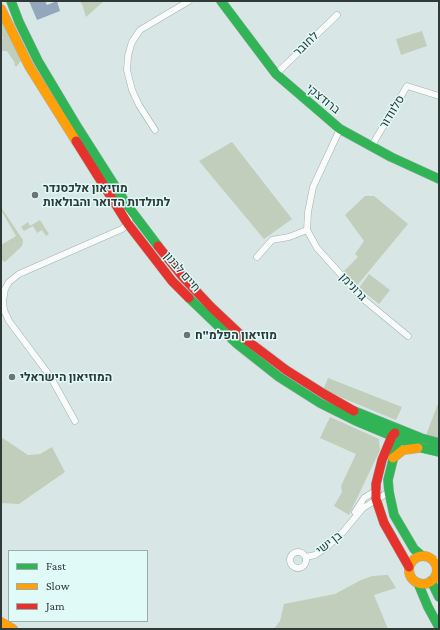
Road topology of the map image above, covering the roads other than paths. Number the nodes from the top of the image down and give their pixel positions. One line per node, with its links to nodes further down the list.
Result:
1 (11, 1): 12 (main road, חיים לבנון)
2 (189, 1): 9 (street)
3 (221, 1): 6 (main road, ברודצקי)
4 (1, 9): 13 (main road, חיים לבנון)
5 (337, 15): 6 (street, לחובר)
6 (276, 74): 8 (main road, ברודצקי)
7 (439, 96): 10 (street, סלוודור)
8 (340, 129): 10 (main road, ברודצקי); 14 (street)
9 (155, 130)
10 (371, 146): 11 (main road, ברודצקי)
11 (439, 179)
12 (127, 205): 13 (street); 18 (main road, חיים לבנון)
13 (128, 224): 17 (street); 19 (main road, חיים לבנון)
14 (307, 230): 15 (street); 16 (street, גרונימן)
15 (257, 257)
16 (408, 336)
17 (75, 421)
18 (399, 429): 20 (main road); 21 (main road, חיים לבנון)
19 (378, 430): 20 (main road, חיים לבנון); 24 (main road)
20 (395, 438): 22 (main road, חיים לבנון); 24 (main road)
21 (439, 443)
22 (422, 448): 23 (main road, חיים לבנון); 24 (main road)
23 (439, 452)
24 (388, 456): 25 (main road); 26 (main road)
25 (388, 492): 26 (street); 28 (main road)
26 (376, 495): 27 (street, בן ישי); 29 (main road)
27 (306, 558)
28 (430, 558): 29 (main road); 30 (main road)
29 (409, 567): 31 (main road)
30 (436, 575): 31 (main road); 32 (main road)
31 (418, 583): 34 (main road)
32 (439, 597)
33 (1, 622): 35 (main road)
34 (439, 627)
35 (13, 629)

